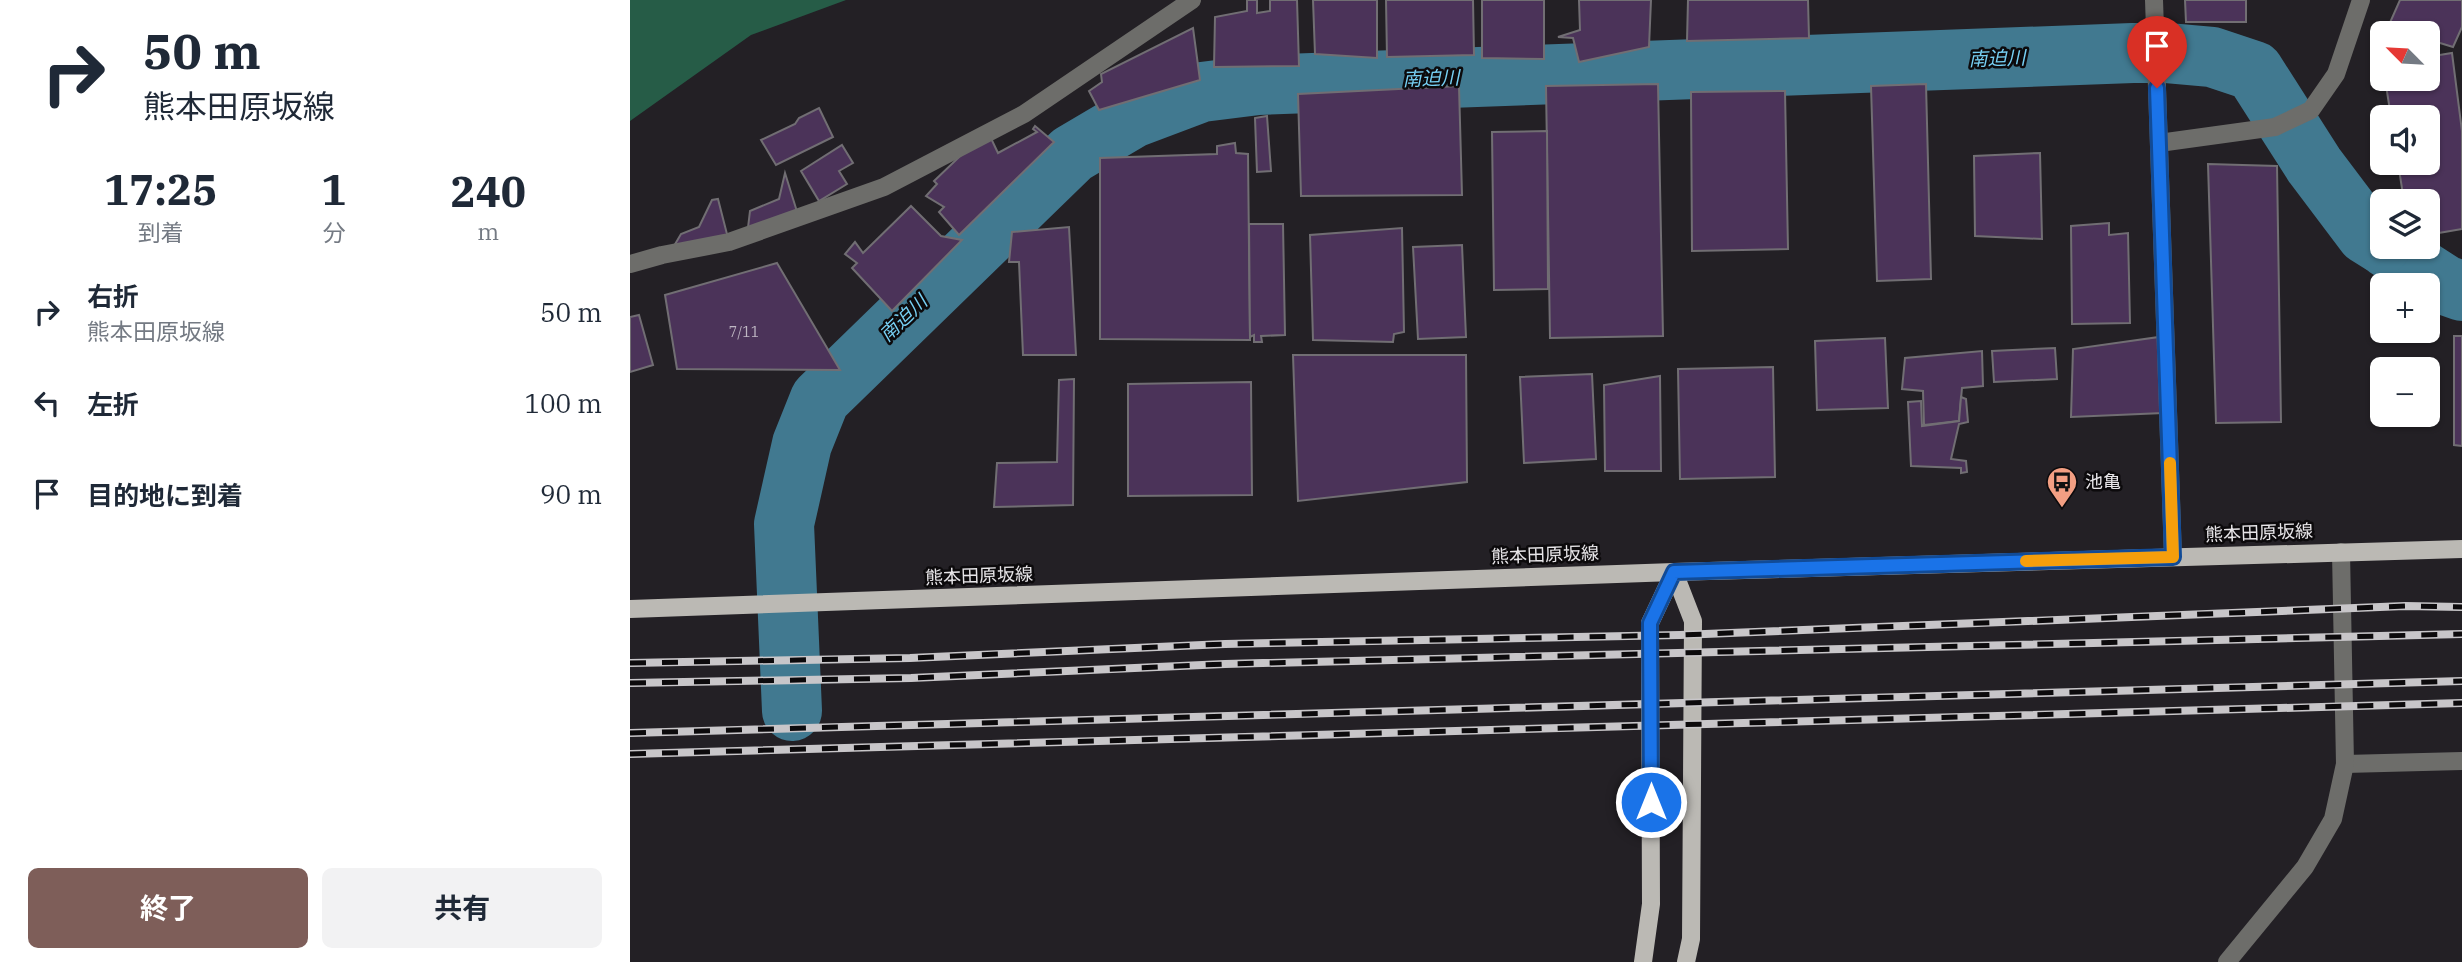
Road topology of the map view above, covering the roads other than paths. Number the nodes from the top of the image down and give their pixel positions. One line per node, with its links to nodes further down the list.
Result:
1 (1192, 0): 5 (street)
2 (2154, 0): 4 (street)
3 (2361, 0): 4 (street)
4 (2159, 143): 8 (street)
5 (630, 264)
6 (2462, 549): 7 (main road, 熊本田原坂線)
7 (2342, 551): 8 (main road, 熊本田原坂線); 12 (street)
8 (2173, 557): 9 (main road, 熊本田原坂線)
9 (1674, 572): 10 (main road, 熊本田原坂線); 13 (main road); 14 (main road)
10 (630, 610)
11 (2462, 761): 12 (street)
12 (2345, 764): 15 (street)
13 (1643, 962)
14 (1686, 962)
15 (2227, 962)

